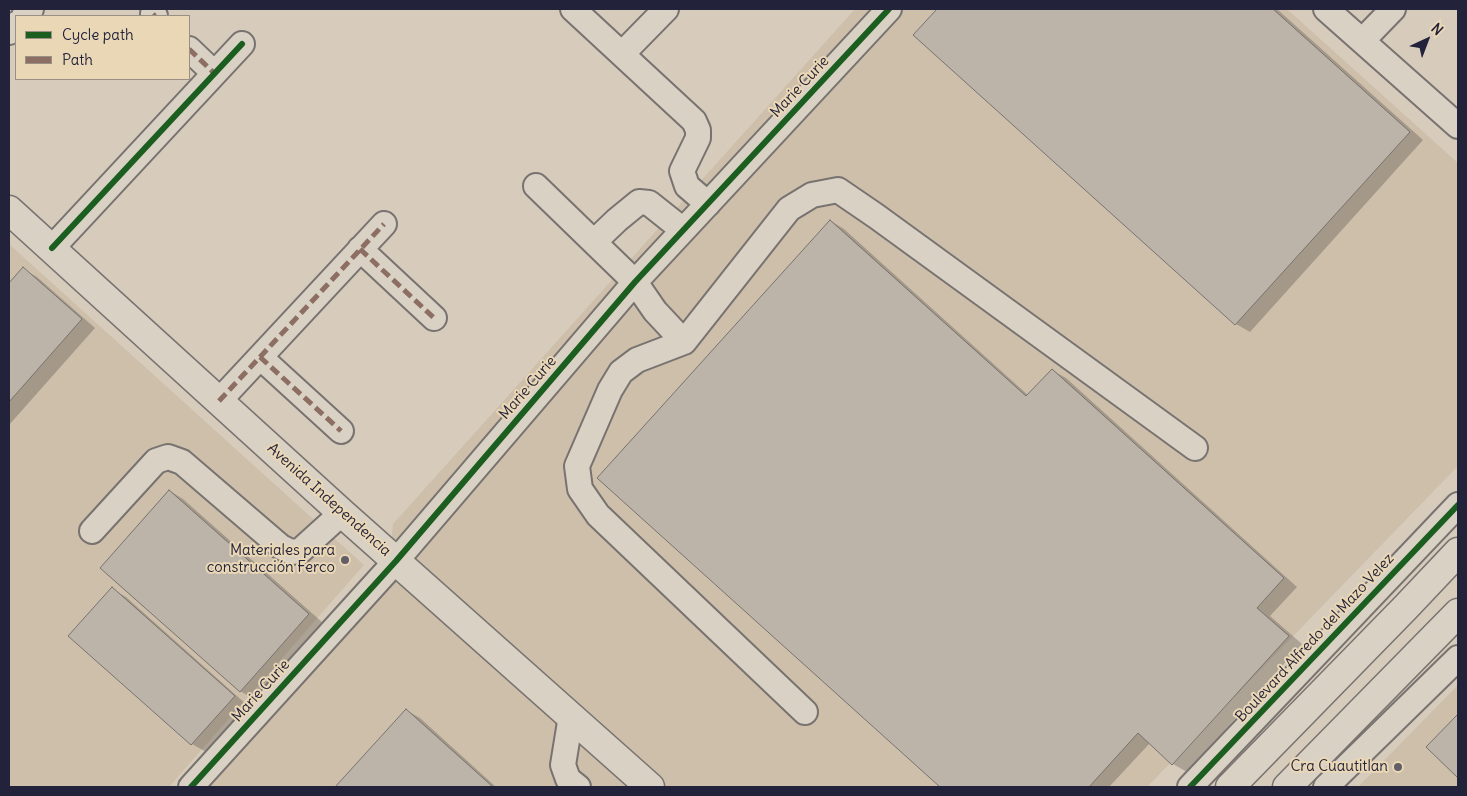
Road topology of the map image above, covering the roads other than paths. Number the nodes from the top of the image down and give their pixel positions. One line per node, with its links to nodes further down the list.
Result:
1 (572, 9): 9 (street)
2 (666, 9): 9 (street)
3 (889, 9): 13 (street, Marie Curie)
4 (1326, 9): 6 (street)
5 (1393, 9): 6 (street)
6 (1362, 41): 11 (street)
7 (242, 44): 10 (street)
8 (190, 50): 10 (street)
9 (622, 54): 13 (street)
10 (214, 73): 18 (street)
11 (1458, 126)
12 (536, 186): 17 (street)
13 (708, 204): 16 (street, Marie Curie)
14 (9, 210): 18 (main road, Avenida Independencia)
15 (384, 224): 19 (street)
16 (683, 230): 17 (street); 20 (street, Marie Curie)
17 (594, 242): 20 (street)
18 (52, 248): 24 (main road, Avenida Independencia)
19 (360, 249): 21 (street); 23 (street)
20 (635, 282): 22 (street); 31 (street, Marie Curie)
21 (434, 318)
22 (684, 342): 26 (street); 34 (street)
23 (260, 357): 24 (street); 25 (street)
24 (220, 400): 28 (main road, Avenida Independencia)
25 (341, 431)
26 (1195, 448)
27 (1458, 505): 40 (street, Boulevard Alfredo del Mazo Velez)
28 (342, 513): 29 (street); 31 (main road, Avenida Independencia)
29 (92, 531)
30 (1458, 552): 41 (main road)
31 (396, 561): 35 (main road, Avenida Independencia); 37 (street, Marie Curie)
32 (1458, 613): 42 (main road)
33 (1458, 658): 36 (street)
34 (805, 712)
35 (570, 716): 38 (street); 39 (main road, Avenida Independencia)
36 (1331, 786)
37 (191, 787)
38 (578, 787)
39 (650, 787)
40 (1190, 787)
41 (1230, 787)
42 (1287, 787)

